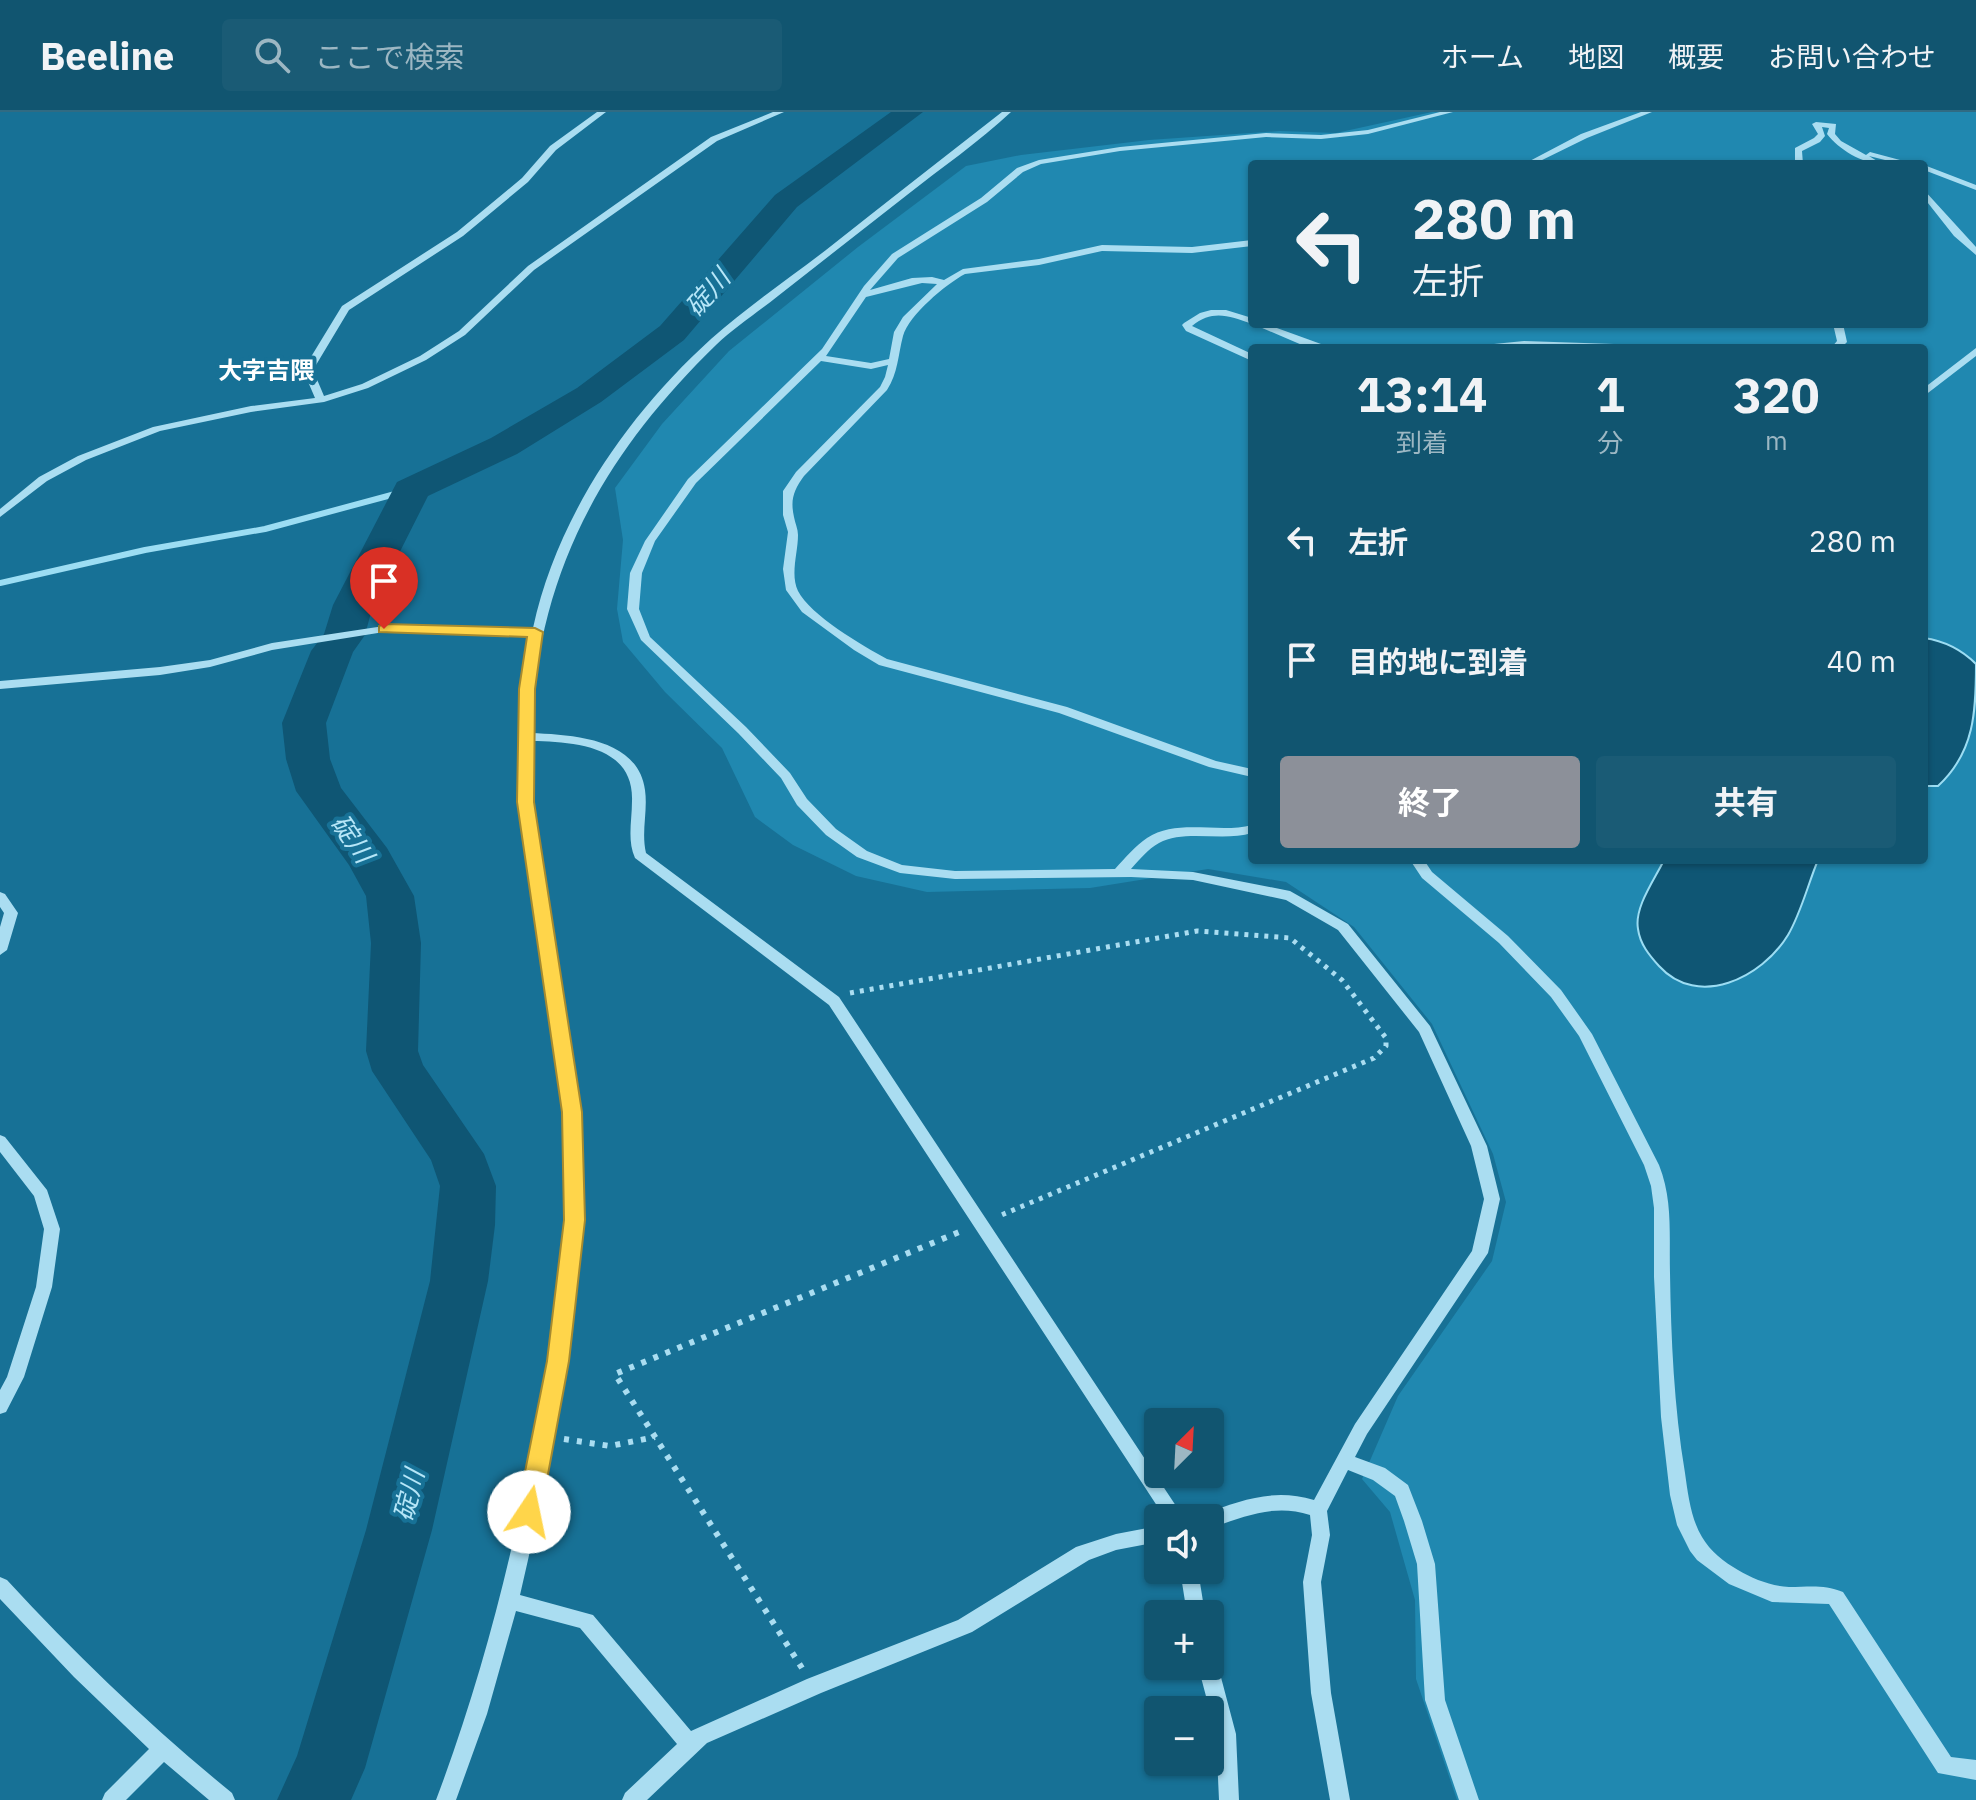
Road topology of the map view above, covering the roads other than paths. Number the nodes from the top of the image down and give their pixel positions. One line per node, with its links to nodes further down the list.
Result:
1 (602, 112): 28 (street)
2 (780, 112): 7 (street)
3 (1007, 112): 30 (street)
4 (1449, 112): 19 (street)
5 (1648, 112): 9 (street)
6 (750, 113): 7 (street)
7 (761, 117): 28 (street)
8 (1846, 147): 10 (street); 11 (street); 12 (street)
9 (1536, 160)
10 (1799, 160)
11 (1870, 160)
12 (1896, 160)
13 (1928, 169): 14 (street)
14 (1976, 188)
15 (1928, 198): 17 (street)
16 (1248, 243): 18 (street)
17 (1976, 252)
18 (941, 287): 19 (street); 26 (street)
19 (862, 295): 25 (street)
20 (1248, 319): 24 (street)
21 (1268, 328): 22 (street)
22 (1309, 344)
23 (1976, 351): 27 (street)
24 (1248, 356)
25 (818, 358): 26 (street); 36 (street)
26 (891, 361): 33 (street)
27 (1928, 390)
28 (321, 400): 29 (street)
29 (0, 514)
30 (535, 632): 31 (street); 32 (street)
31 (0, 685)
32 (526, 737): 42 (street); 47 (street)
33 (1248, 772)
34 (1248, 831): 36 (street)
35 (1420, 864): 51 (street)
36 (1119, 873): 41 (street)
37 (0, 897): 38 (street)
38 (0, 950)
39 (0, 1141): 40 (street)
40 (0, 1407)
41 (1344, 1461): 43 (street); 58 (street)
42 (1166, 1504)
43 (1318, 1510): 44 (street); 57 (street)
44 (1224, 1515)
45 (1144, 1537): 49 (street)
46 (0, 1586): 50 (street)
47 (509, 1601): 49 (street); 54 (street)
48 (1212, 1680): 56 (street)
49 (690, 1745): 55 (street)
50 (162, 1750): 52 (street); 53 (street)
51 (1976, 1770)
52 (112, 1800)
53 (225, 1800)
54 (446, 1800)
55 (632, 1800)
56 (1229, 1800)
57 (1340, 1800)
58 (1469, 1800)

